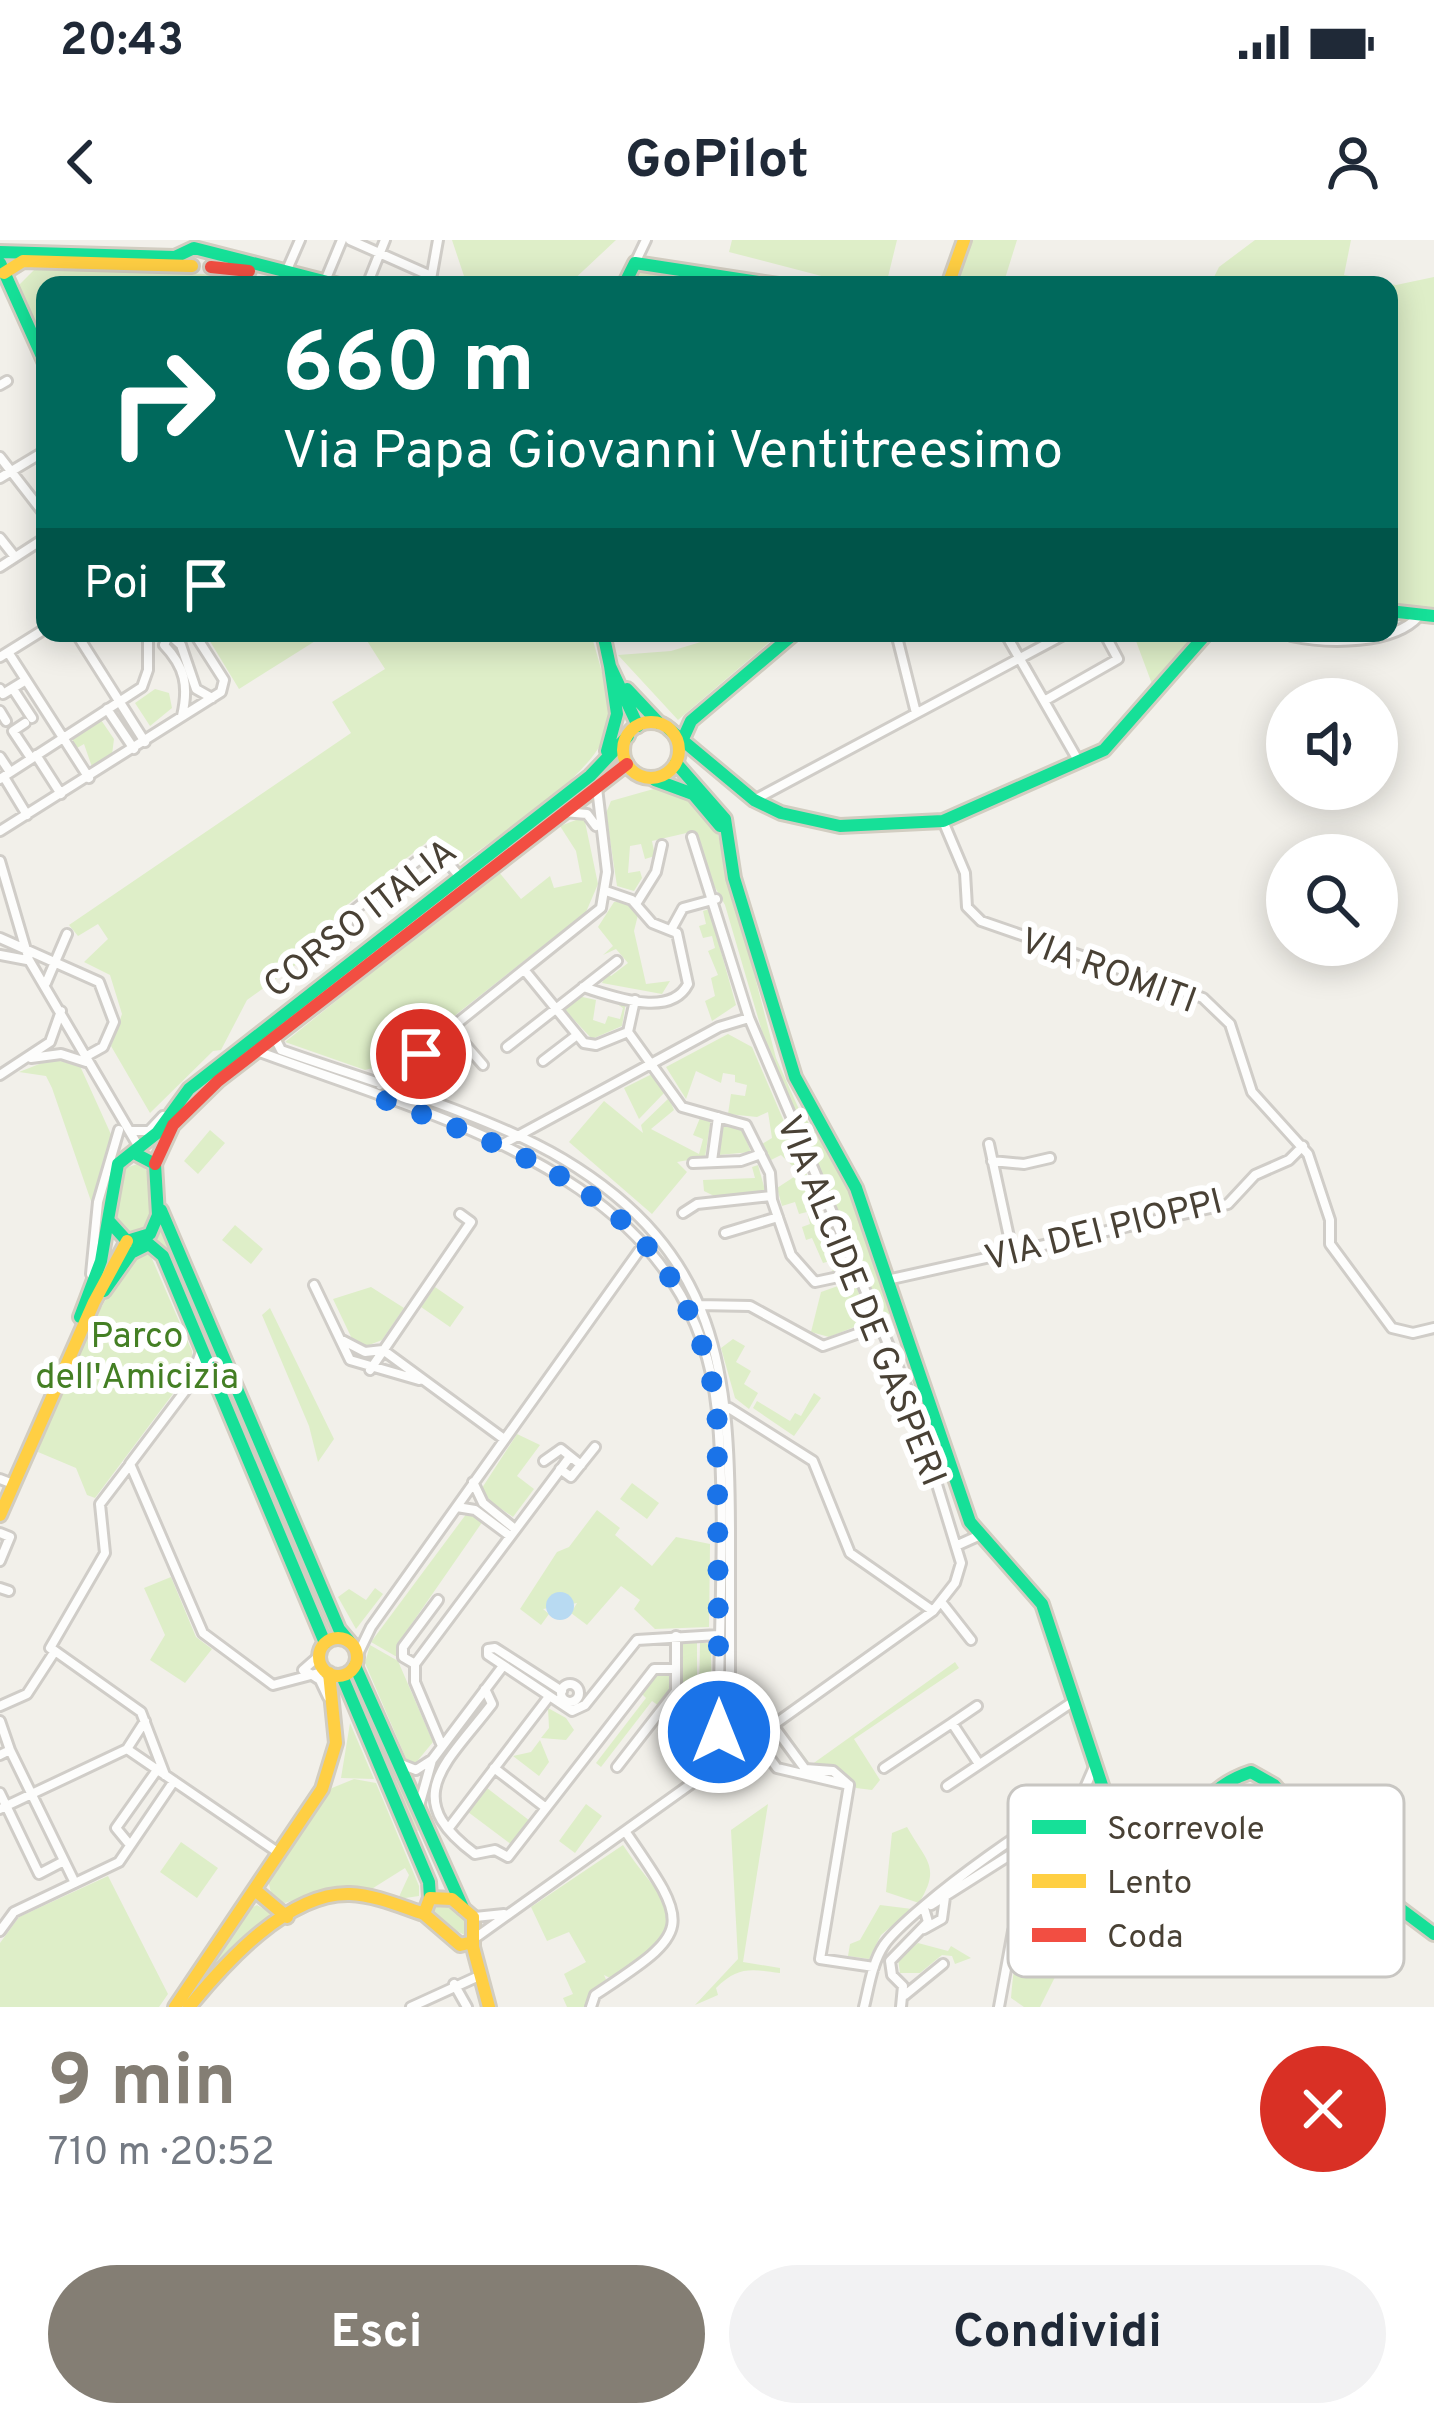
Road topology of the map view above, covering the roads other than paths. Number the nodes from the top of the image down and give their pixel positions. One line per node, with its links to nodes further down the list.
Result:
1 (300, 240): 14 (street)
2 (346, 240): 9 (street); 17 (street)
3 (385, 240): 9 (street)
4 (438, 240): 20 (street)
5 (646, 240): 11 (street)
6 (964, 240): 23 (street)
7 (183, 247): 8 (street); 10 (street); 12 (street)
8 (0, 252)
9 (380, 253): 18 (street); 19 (street)
10 (208, 257): 12 (street); 14 (street); 15 (street)
11 (635, 263): 21 (street); 22 (street)
12 (193, 266): 13 (street)
13 (2, 268): 24 (street)
14 (286, 272): 16 (street)
15 (290, 276)
16 (299, 276)
17 (329, 276)
18 (371, 276)
19 (423, 276)
20 (431, 276)
21 (628, 276)
22 (720, 276)
23 (951, 276)
24 (36, 343)
25 (0, 457): 27 (street)
26 (36, 457): 27 (street)
27 (11, 472): 28 (street); 29 (street)
28 (0, 478)
29 (36, 504)
30 (0, 538): 32 (street)
31 (36, 544): 32 (street)
32 (15, 557): 33 (street)
33 (0, 567)
34 (1427, 615): 35 (street)
35 (1398, 630)
36 (36, 635): 50 (street)
37 (82, 642): 57 (street)
38 (148, 642): 57 (street)
39 (165, 642): 62 (street)
40 (178, 642): 56 (street)
41 (200, 642): 56 (street)
42 (606, 642): 52 (street)
43 (607, 642): 65 (street)
44 (784, 642): 64 (street)
45 (898, 642): 61 (street)
46 (1010, 642): 51 (street)
47 (1050, 642): 51 (street)
48 (1109, 642): 58 (street)
49 (1198, 642): 76 (street)
50 (4, 655): 53 (street)
51 (1020, 658): 58 (street); 61 (street)
52 (610, 666): 66 (street); 80 (street)
53 (26, 680): 54 (street); 67 (street)
54 (13, 688): 55 (street); 72 (street)
55 (0, 689)
56 (212, 698): 62 (street)
57 (117, 699): 59 (street); 69 (street)
58 (1044, 701): 76 (street)
59 (107, 709): 67 (street); 70 (street)
60 (0, 711): 63 (street)
61 (916, 713): 82 (street)
62 (182, 718): 69 (street)
63 (6, 721)
64 (691, 721): 65 (street); 68 (street)
65 (664, 726): 66 (street); 68 (street); 73 (street)
66 (633, 731): 74 (street); 80 (street, CORSO ITALIA)
67 (62, 738): 72 (street); 78 (street)
68 (682, 738): 73 (street); 75 (street)
69 (145, 742): 70 (street)
70 (134, 749): 78 (street)
71 (0, 757): 77 (street)
72 (33, 757): 77 (street); 81 (street)
73 (678, 759): 75 (street); 79 (street); 90 (street)
74 (627, 764): 79 (street); 80 (street, CORSO ITALIA)
75 (715, 764): 82 (street)
76 (1079, 764): 85 (street)
77 (4, 776): 84 (street)
78 (89, 778): 81 (street)
79 (646, 778): 90 (street)
80 (594, 782): 83 (street, CORSO ITALIA); 88 (street); 92 (street, CORSO ITALIA)
81 (61, 794): 84 (street)
82 (754, 800): 85 (street)
83 (563, 812): 88 (street); 117 (street, CORSO ITALIA)
84 (27, 815): 86 (street)
85 (943, 821): 137 (street, VIA ROMITI)
86 (0, 831)
87 (692, 837): 95 (street, VIA ALCIDE DE GASPERI)
88 (601, 838): 94 (street)
89 (662, 845): 96 (street)
90 (730, 855): 157 (street)
91 (0, 861): 93 (street)
92 (460, 877): 100 (street); 130 (street, CORSO ITALIA)
93 (4, 887): 101 (street)
94 (606, 892): 96 (street); 106 (street)
95 (716, 899): 97 (street); 112 (street, VIA ALCIDE DE GASPERI)
96 (636, 904): 97 (street)
97 (672, 928): 109 (street)
98 (67, 934): 105 (street)
99 (0, 938): 101 (street)
100 (346, 938)
101 (24, 949): 103 (street); 105 (street)
102 (0, 955): 103 (street)
103 (29, 960): 107 (street)
104 (617, 961): 108 (street)
105 (59, 964): 107 (street); 124 (street)
106 (526, 972): 110 (street); 114 (street)
107 (46, 984): 111 (street)
108 (583, 987): 109 (street); 110 (street)
109 (635, 1000): 115 (street)
110 (556, 1009): 116 (street); 120 (street)
111 (61, 1011): 113 (street); 119 (street)
112 (749, 1018): 126 (street); 156 (street, VIA ALCIDE DE GASPERI)
113 (70, 1029): 118 (street); 119 (street)
114 (452, 1029): 127 (street); 129 (street)
115 (628, 1032): 116 (street); 126 (street)
116 (577, 1035): 125 (street)
117 (274, 1036): 121 (street, CORSO ITALIA); 129 (street)
118 (76, 1041): 122 (street); 124 (street)
119 (50, 1042): 123 (street)
120 (507, 1047)
121 (256, 1051): 131 (street); 139 (street, CORSO ITALIA)
122 (48, 1054): 123 (street); 124 (street)
123 (24, 1060): 128 (street)
124 (86, 1060): 133 (street)
125 (543, 1061)
126 (654, 1063): 132 (street); 134 (street)
127 (483, 1065)
128 (0, 1075)
129 (380, 1085): 131 (street); 134 (street)
130 (189, 1089): 133 (street); 139 (street, CORSO ITALIA)
131 (375, 1096): 136 (street)
132 (718, 1117): 138 (street); 142 (street)
133 (124, 1130): 139 (street); 139 (street); 159 (street)
134 (512, 1136): 136 (street); 160 (street)
135 (988, 1144): 141 (street)
136 (501, 1145): 153 (street)
137 (1303, 1146): 155 (street, VIA DEI PIOPPI); 162 (street, VIA ROMITI)
138 (761, 1154): 142 (street); 144 (street)
139 (141, 1156): 145 (street); 149 (street)
140 (1050, 1158): 141 (street)
141 (992, 1161): 155 (street)
142 (712, 1162): 143 (street)
143 (693, 1163)
144 (771, 1196): 146 (street); 148 (street)
145 (157, 1197): 151 (street); 194 (street)
146 (683, 1213)
147 (460, 1214): 165 (street)
148 (778, 1217): 150 (street); 156 (street)
149 (108, 1220): 152 (street); 159 (street)
150 (725, 1233)
151 (143, 1239): 152 (street); 154 (street)
152 (127, 1241): 159 (street)
153 (644, 1244): 160 (street); 171 (street)
154 (158, 1247): 159 (street); 164 (street)
155 (1012, 1251): 157 (street, VIA DEI PIOPPI)
156 (857, 1273): 161 (street, VIA ALCIDE DE GASPERI)
157 (887, 1280): 185 (street)
158 (314, 1285): 163 (street)
159 (91, 1298): 178 (street)
160 (693, 1304): 161 (street); 170 (street); 192 (street)
161 (879, 1326): 186 (street, VIA ALCIDE DE GASPERI)
162 (1434, 1328)
163 (340, 1339): 165 (street); 166 (street)
164 (200, 1344): 168 (street); 169 (street)
165 (383, 1350): 166 (street); 167 (street)
166 (370, 1370): 167 (street)
167 (421, 1380): 171 (street)
168 (218, 1385): 169 (street); 196 (street)
169 (188, 1387): 175 (street)
170 (729, 1408): 190 (street); 218 (street)
171 (504, 1439): 179 (street)
172 (595, 1447): 176 (street)
173 (569, 1458): 174 (street); 176 (street); 177 (street)
174 (544, 1461)
175 (130, 1464): 197 (street); 202 (street)
176 (581, 1465): 177 (street)
177 (560, 1469): 184 (street)
178 (7, 1482): 181 (street)
179 (473, 1482): 180 (street); 182 (street)
180 (455, 1507): 182 (street); 191 (street)
181 (0, 1515)
182 (498, 1521): 184 (street)
183 (0, 1533): 187 (street)
184 (513, 1533): 199 (street)
185 (978, 1536): 186 (street); 207 (street)
186 (958, 1545): 189 (street)
187 (0, 1562)
188 (438, 1600): 199 (street)
189 (943, 1603): 190 (street); 195 (street)
190 (933, 1611): 214 (street)
191 (371, 1627): 194 (street); 198 (street)
192 (718, 1635): 193 (street); 222 (street)
193 (676, 1636): 201 (street); 206 (street)
194 (346, 1639): 196 (street); 198 (street)
195 (971, 1640)
196 (322, 1649): 202 (street); 203 (street)
197 (55, 1652): 208 (street); 212 (street)
198 (356, 1662): 203 (street); 220 (street)
199 (415, 1664): 216 (street)
200 (502, 1666): 204 (street); 205 (street); 206 (street)
201 (676, 1669): 225 (street); 238 (street)
202 (302, 1673): 203 (street); 210 (street)
203 (332, 1673): 210 (street); 250 (street)
204 (485, 1689): 216 (street); 240 (street)
205 (562, 1691)
206 (548, 1698): 226 (street)
207 (1074, 1701): 223 (street); 224 (street)
208 (0, 1706)
209 (977, 1706): 213 (street)
210 (334, 1709): 244 (street)
211 (0, 1721): 219 (street)
212 (145, 1721): 217 (street); 228 (street)
213 (952, 1723): 223 (street); 227 (street)
214 (772, 1724): 215 (street); 229 (street)
215 (755, 1738): 218 (street); 229 (street)
216 (442, 1746): 221 (street)
217 (127, 1749): 228 (street); 235 (street)
218 (739, 1750): 222 (street)
219 (5, 1752): 235 (street)
220 (394, 1760): 221 (street); 239 (street)
221 (432, 1760): 239 (street)
222 (726, 1761): 241 (street)
223 (980, 1764): 234 (street)
224 (1095, 1764): 230 (street); 231 (street)
225 (617, 1767)
226 (494, 1768): 238 (street); 240 (street)
227 (884, 1768)
228 (165, 1776): 243 (street); 243 (street); 244 (street)
229 (849, 1785): 264 (street)
230 (1087, 1785)
231 (1102, 1785)
232 (1223, 1785): 233 (street)
233 (1274, 1785)
234 (947, 1786)
235 (35, 1792): 237 (street); 246 (street)
236 (0, 1793): 237 (street)
237 (3, 1808): 246 (street)
238 (546, 1808): 240 (street)
239 (418, 1816): 252 (street)
240 (448, 1829)
241 (626, 1831): 253 (street); 273 (street)
242 (1008, 1846): 251 (street)
243 (128, 1849): 247 (street)
244 (278, 1853): 248 (street)
245 (1008, 1856): 249 (street)
246 (64, 1862): 247 (street)
247 (75, 1883): 257 (street)
248 (255, 1890): 256 (street); 268 (street)
249 (945, 1897): 251 (street); 258 (street)
250 (430, 1898): 252 (street); 255 (street)
251 (924, 1909): 258 (street); 264 (street)
252 (469, 1912): 253 (street); 261 (street)
253 (511, 1912): 261 (street)
254 (1404, 1912): 259 (street)
255 (424, 1914): 256 (street); 260 (street)
256 (287, 1917): 269 (street)
257 (0, 1930)
258 (917, 1932): 267 (street)
259 (1434, 1934)
260 (451, 1938): 261 (street); 265 (street)
261 (476, 1939): 265 (street)
262 (1008, 1958): 276 (street)
263 (943, 1964): 267 (street)
264 (874, 1967): 274 (street)
265 (479, 1974): 266 (street); 272 (street)
266 (454, 1984): 270 (street); 271 (street)
267 (905, 1995): 275 (street)
268 (175, 2007)
269 (189, 2007)
270 (411, 2007)
271 (466, 2007)
272 (489, 2007)
273 (591, 2007)
274 (864, 2007)
275 (901, 2007)
276 (999, 2007)

